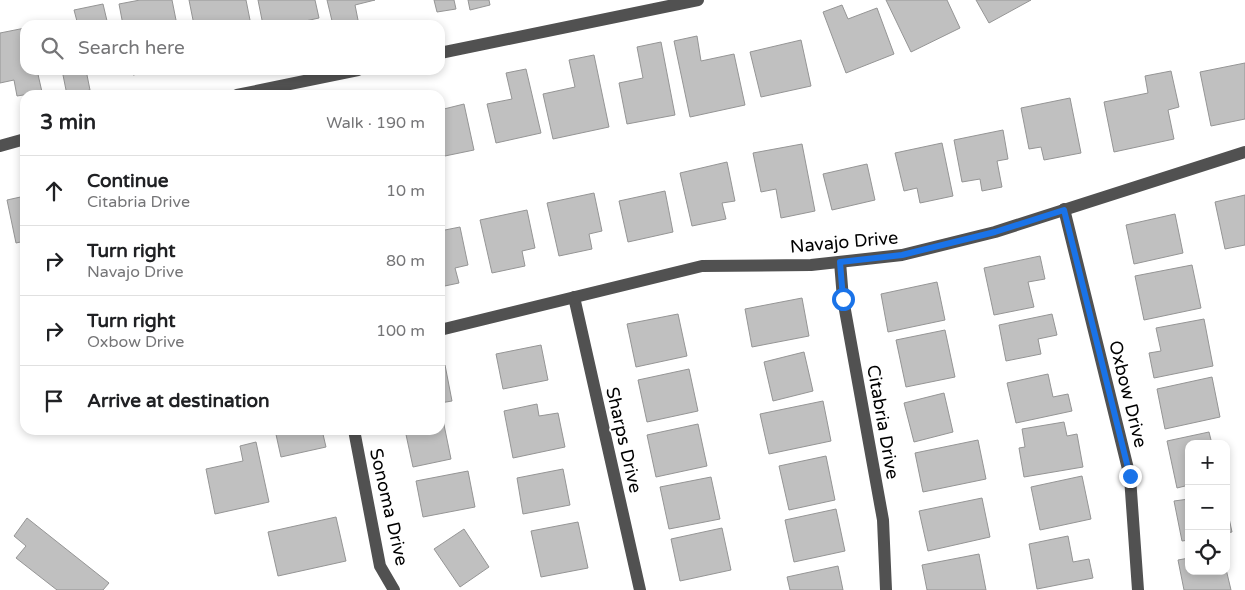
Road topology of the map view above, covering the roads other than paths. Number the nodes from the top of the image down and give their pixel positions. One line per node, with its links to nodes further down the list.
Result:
1 (698, 0): 2 (street)
2 (445, 52)
3 (334, 75): 4 (street)
4 (260, 90)
5 (20, 140): 6 (street)
6 (0, 146)
7 (1245, 152): 8 (street, Navajo Drive)
8 (1064, 210): 9 (street, Navajo Drive); 16 (street, Oxbow Drive)
9 (840, 262): 10 (street, Navajo Drive); 15 (street, Citabria Drive)
10 (574, 297): 11 (street, Navajo Drive); 14 (street, Sharps Drive)
11 (445, 329)
12 (355, 435): 13 (street, Sonoma Drive)
13 (394, 590)
14 (640, 590)
15 (886, 590)
16 (1138, 590)

